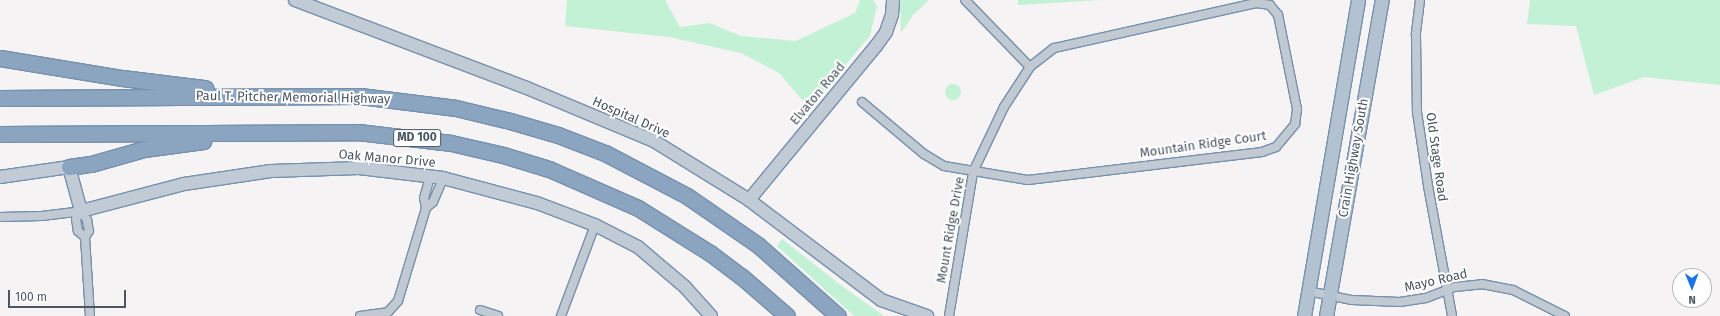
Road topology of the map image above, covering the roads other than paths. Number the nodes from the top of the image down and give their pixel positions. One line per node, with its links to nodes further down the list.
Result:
1 (294, 0): 19 (street, Hospital Drive)
2 (893, 0): 19 (street, Elvaton Road)
3 (965, 0): 8 (street)
4 (1358, 0): 25 (main road, Crain Highway South)
5 (1382, 0): 26 (main road, Crain Highway South)
6 (1420, 0): 24 (street, Old Stage Road)
7 (0, 58): 9 (highway)
8 (1030, 67): 15 (street, Mount Ridge Drive); 15 (street, Mountain Ridge Court)
9 (324, 96): 10 (highway, Paul T. Pitcher Memorial Highway); 34 (highway, Paul T. Pitcher Memorial Highway)
10 (0, 98)
11 (862, 102): 15 (street, Mountain Ridge Court)
12 (0, 134): 13 (highway, MD 100)
13 (451, 143): 14 (highway); 33 (highway, MD 100)
14 (69, 167): 16 (street); 21 (street)
15 (973, 172): 36 (street, Mount Ridge Drive)
16 (0, 177)
17 (430, 177): 18 (street, Oak Manor Drive); 20 (street); 21 (street, Oak Manor Drive)
18 (443, 178): 20 (street); 23 (street, Oak Manor Drive)
19 (749, 200): 35 (street, Hospital Drive)
20 (426, 208): 29 (street)
21 (81, 211): 22 (street, Oak Manor Drive); 28 (street)
22 (0, 217)
23 (595, 224): 31 (street); 32 (street, Oak Manor Drive)
24 (1447, 290): 26 (street, Mayo Road); 39 (street, Old Stage Road); 40 (street, Mayo Road)
25 (1308, 291): 26 (street, Mayo Road); 37 (main road, Crain Highway South)
26 (1329, 296): 38 (main road, Crain Highway South)
27 (480, 310): 30 (street)
28 (90, 316)
29 (360, 316)
30 (498, 316)
31 (561, 316)
32 (711, 316)
33 (787, 316)
34 (838, 316)
35 (927, 316)
36 (949, 316)
37 (1304, 316)
38 (1326, 316)
39 (1452, 316)
40 (1565, 316)

